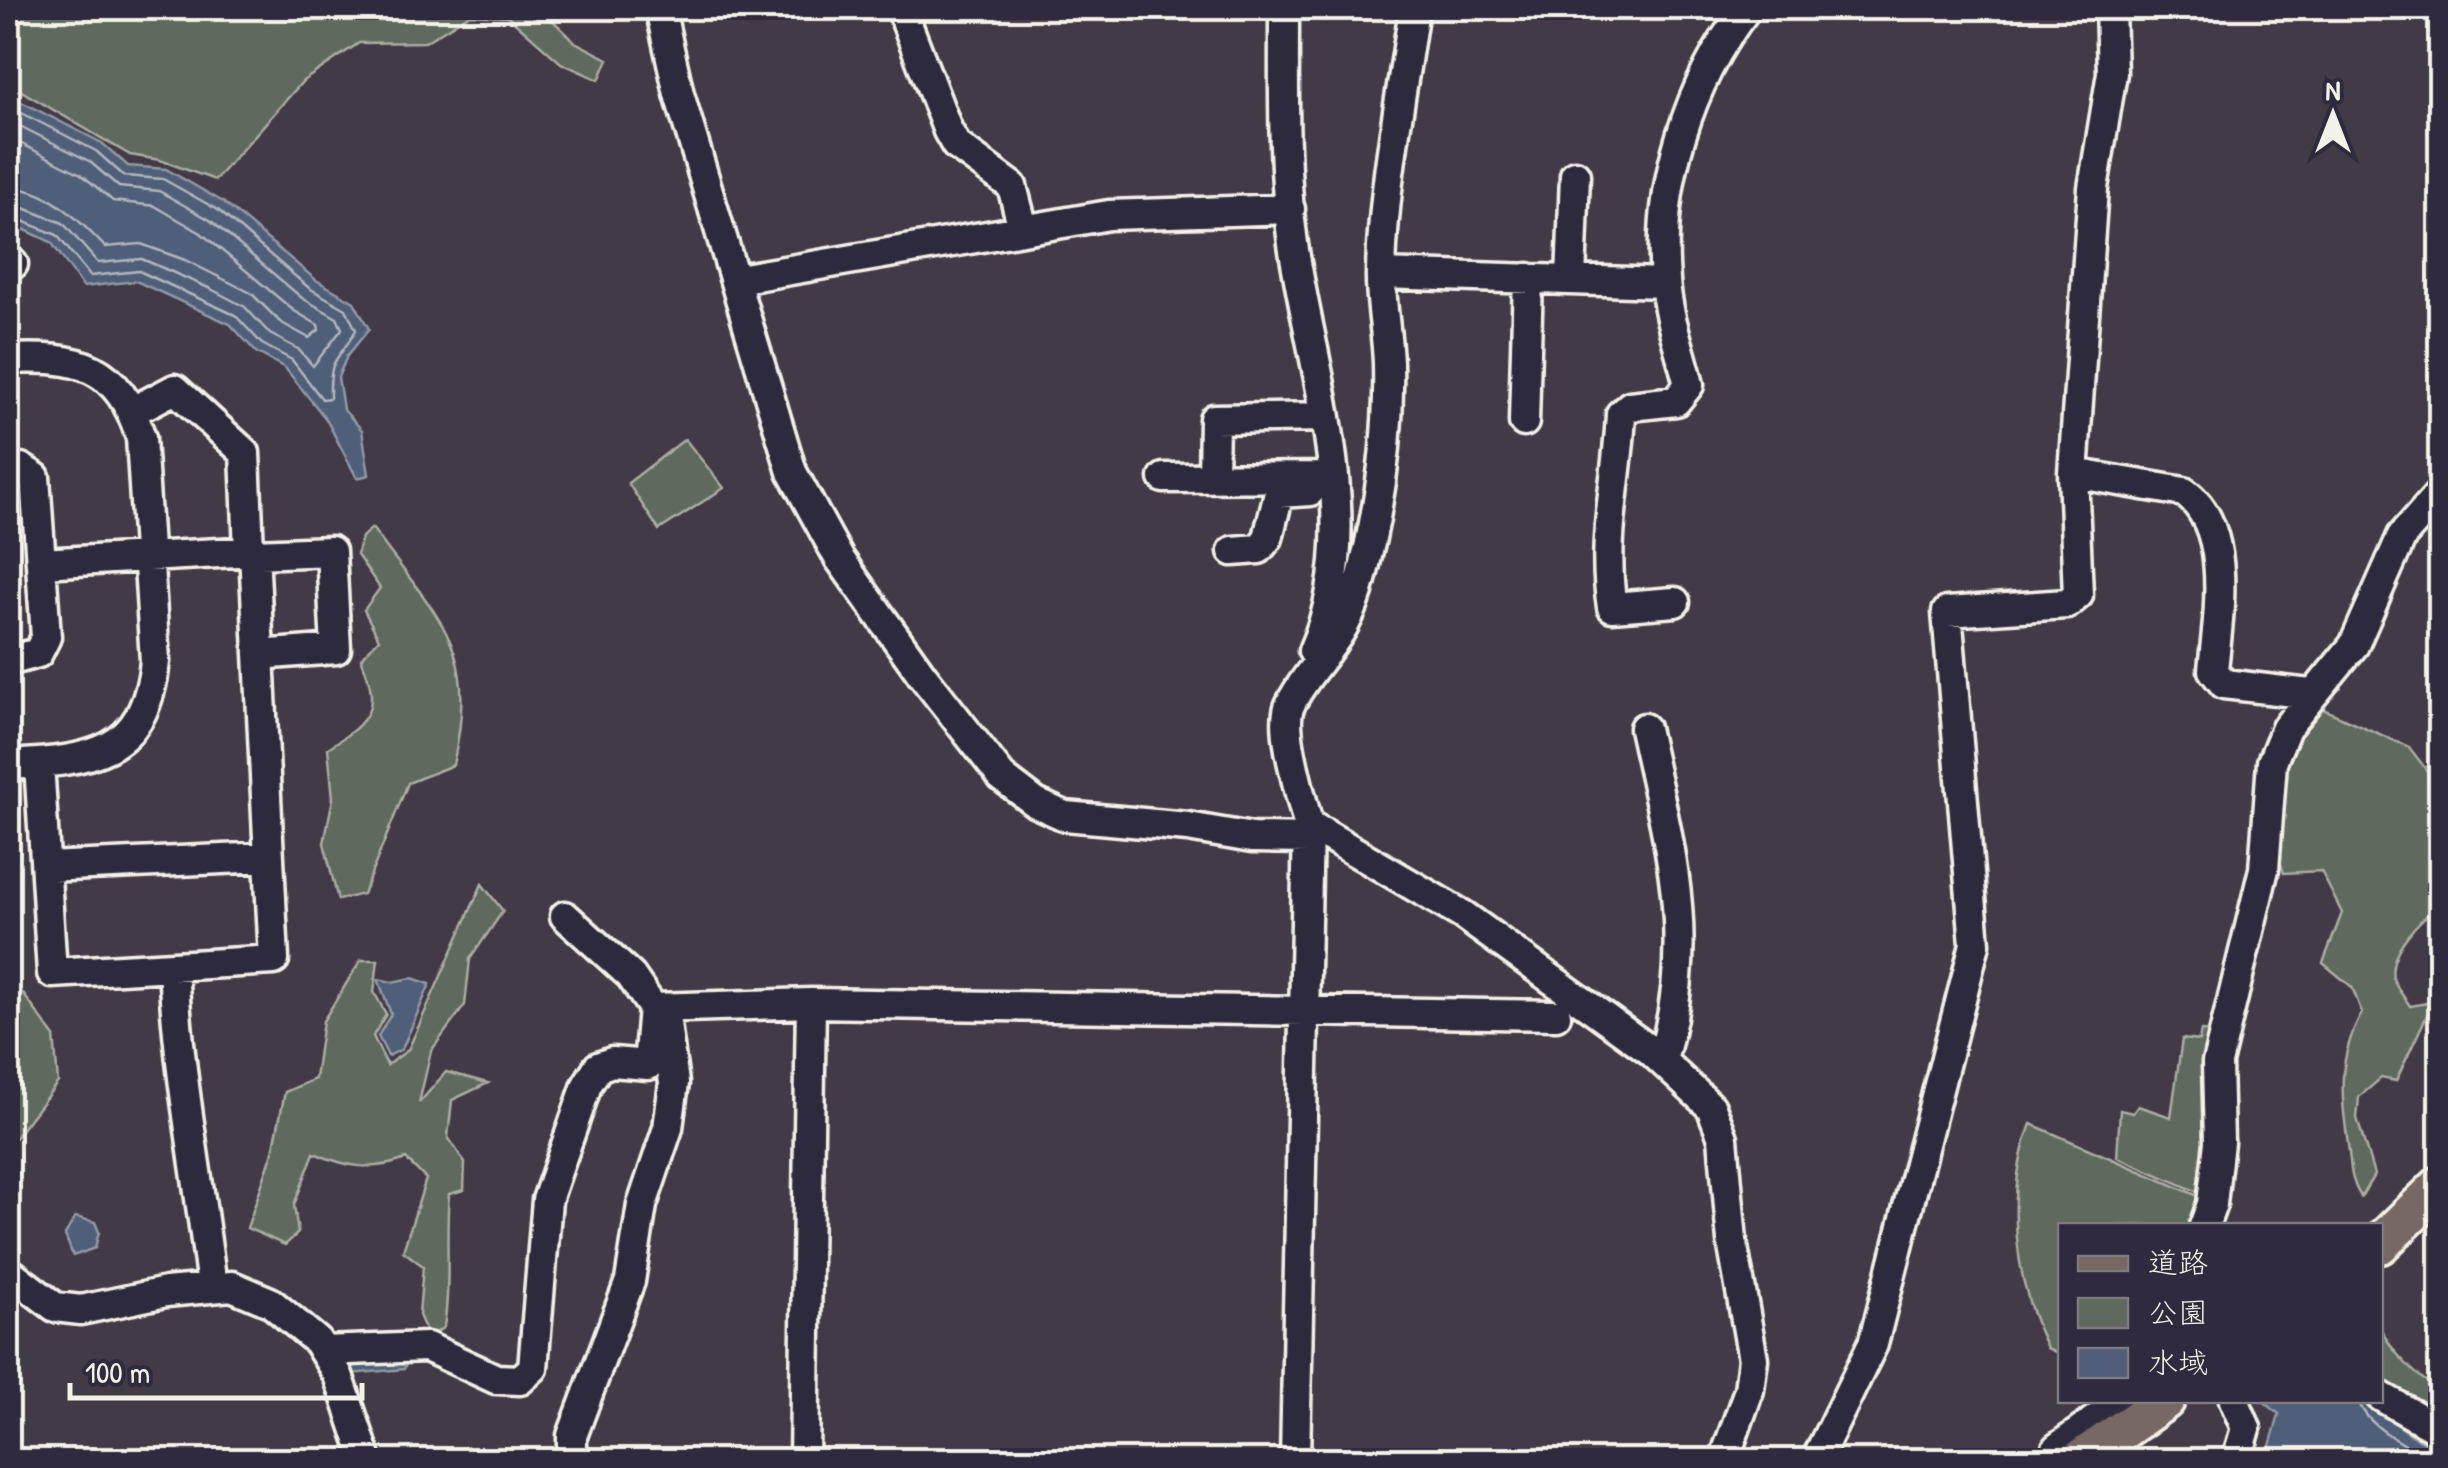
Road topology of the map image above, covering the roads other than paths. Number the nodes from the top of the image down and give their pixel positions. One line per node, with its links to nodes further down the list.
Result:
1 (660, 8): 12 (street)
2 (900, 8): 9 (street)
3 (1284, 8): 8 (street)
4 (1414, 8): 10 (street)
5 (1747, 8): 14 (street)
6 (2110, 8): 20 (street)
7 (1576, 174): 13 (street)
8 (1290, 210): 9 (street); 17 (street)
9 (1023, 228): 12 (street)
10 (1381, 274): 11 (street); 33 (street)
11 (1528, 278): 13 (street); 18 (street)
12 (738, 279): 37 (street)
13 (1570, 280): 14 (street)
14 (1664, 282): 29 (street)
15 (8, 359): 16 (street)
16 (133, 411): 26 (street); 27 (street)
17 (1324, 417): 22 (street); 23 (street)
18 (1524, 422)
19 (8, 468): 28 (street)
20 (2073, 472): 32 (street); 63 (street)
21 (1164, 478): 22 (street)
22 (1213, 478): 23 (street)
23 (1335, 483): 25 (street); 33 (street)
24 (2440, 492): 32 (street)
25 (1233, 550)
26 (251, 552): 27 (street); 30 (street); 30 (street)
27 (148, 555): 28 (street); 35 (street)
28 (41, 563): 31 (street)
29 (1675, 602)
30 (259, 655): 38 (street)
31 (8, 661)
32 (2310, 694): 48 (street)
33 (1288, 707): 37 (street)
34 (1644, 728): 46 (street)
35 (39, 763): 36 (street); 39 (street)
36 (8, 765)
37 (1308, 832): 44 (street); 46 (street)
38 (269, 857): 39 (street); 41 (street)
39 (46, 867): 41 (street)
40 (565, 916): 43 (street)
41 (173, 966): 51 (street)
42 (811, 1003): 43 (street); 44 (street); 60 (street)
43 (658, 1007): 52 (street); 59 (street)
44 (1302, 1011): 45 (street); 61 (street)
45 (1556, 1015)
46 (1662, 1060): 62 (street)
47 (2440, 1186): 49 (main road)
48 (2205, 1223)
49 (2383, 1241)
50 (8, 1271): 51 (street)
51 (212, 1287): 52 (street)
52 (322, 1350): 58 (street)
53 (2383, 1398): 57 (street)
54 (2120, 1403): 64 (street)
55 (2161, 1403): 65 (main road)
56 (2235, 1403): 66 (street)
57 (2440, 1430)
58 (367, 1460)
59 (572, 1460)
60 (804, 1460)
61 (1296, 1460)
62 (1724, 1460)
63 (1816, 1460)
64 (2054, 1460)
65 (2080, 1460)
66 (2237, 1460)

